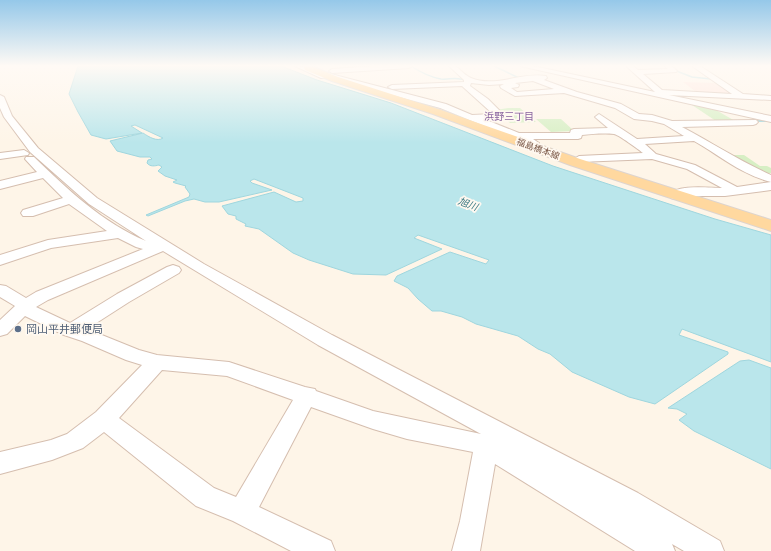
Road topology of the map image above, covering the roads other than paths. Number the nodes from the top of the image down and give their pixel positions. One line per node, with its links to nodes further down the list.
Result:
1 (375, 92): 29 (main road, 福島橋本線)
2 (391, 92): 15 (street)
3 (472, 92): 15 (street)
4 (512, 92): 5 (street)
5 (554, 92)
6 (568, 92): 18 (street)
7 (645, 92): 17 (street)
8 (660, 92): 11 (street)
9 (689, 92): 11 (street)
10 (734, 92): 12 (street)
11 (692, 94): 12 (street)
12 (740, 96): 13 (street); 17 (street)
13 (771, 98)
14 (2, 112): 24 (street); 31 (street)
15 (469, 117): 20 (street)
16 (599, 117): 19 (street)
17 (770, 119): 18 (street)
18 (671, 123): 21 (street)
19 (617, 131): 20 (street); 22 (street)
20 (514, 136): 28 (street)
21 (693, 138): 22 (street); 32 (street)
22 (636, 142): 26 (street)
23 (608, 146): 27 (street)
24 (24, 153): 25 (street); 30 (street)
25 (0, 156)
26 (652, 156): 27 (street); 35 (street)
27 (621, 157): 28 (street)
28 (579, 159): 29 (street)
29 (611, 174): 36 (main road, 福島橋本線)
30 (45, 175): 31 (street); 33 (street); 37 (street)
31 (65, 178): 41 (street)
32 (771, 179)
33 (0, 185)
34 (771, 186): 35 (street)
35 (734, 190): 36 (street)
36 (675, 195): 39 (main road, 福島橋本線)
37 (71, 199): 38 (street); 40 (street)
38 (28, 213)
39 (771, 226)
40 (120, 233): 41 (street); 42 (street)
41 (163, 246): 45 (street); 53 (street)
42 (0, 260)
43 (173, 270): 47 (street)
44 (0, 290): 45 (street)
45 (25, 306): 46 (street); 47 (street)
46 (0, 330)
47 (72, 331): 48 (street)
48 (157, 362): 49 (street); 50 (street)
49 (307, 395): 51 (street); 54 (street)
50 (104, 419): 52 (street); 54 (street)
51 (486, 446): 53 (street); 56 (street); 57 (street)
52 (0, 463)
53 (629, 502): 58 (street)
54 (242, 512): 55 (street)
55 (321, 551)
56 (466, 551)
57 (661, 551)
58 (710, 551)

